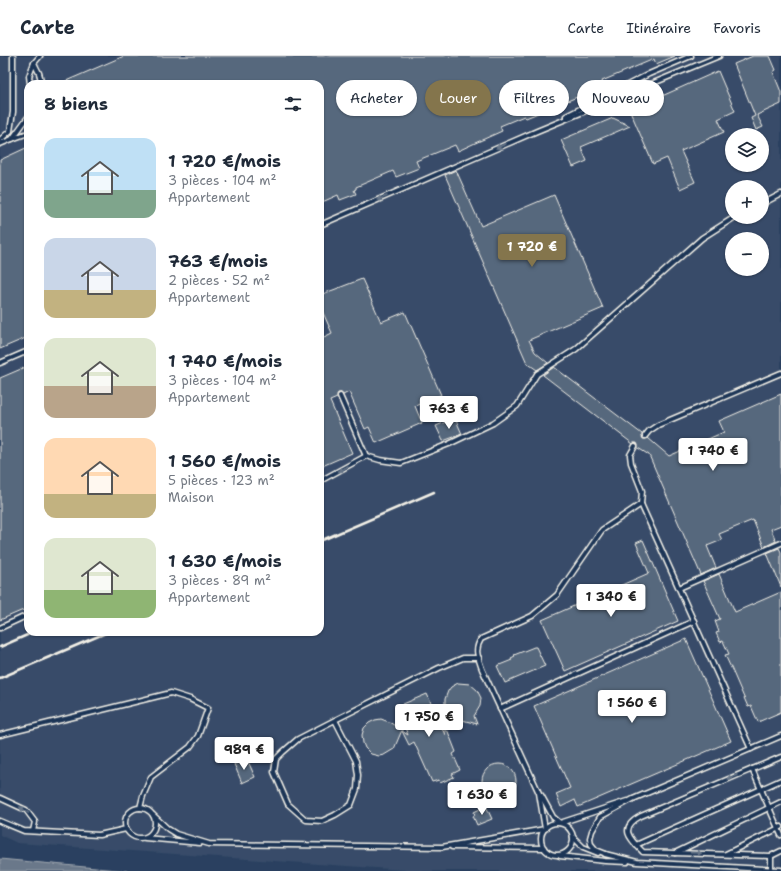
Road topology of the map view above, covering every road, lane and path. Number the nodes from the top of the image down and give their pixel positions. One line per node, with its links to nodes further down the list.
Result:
1 (13, 56): 12 (lane)
2 (40, 56): 5 (lane)
3 (691, 56): 9 (lane)
4 (719, 56): 9 (lane)
5 (34, 63): 6 (lane); 7 (lane)
6 (30, 80)
7 (41, 80)
8 (24, 122): 11 (lane)
9 (537, 131): 16 (lane, one-way to 16)
10 (24, 134): 11 (lane)
11 (12, 139): 13 (lane)
12 (0, 140)
13 (0, 144)
14 (781, 194): 15 (lane)
15 (769, 200)
16 (324, 223)
17 (725, 223): 24 (lane)
18 (24, 353): 19 (lane)
19 (0, 363)
20 (781, 372): 22 (lane)
21 (340, 396): 24 (lane)
22 (645, 436)
23 (635, 446): 26 (lane)
24 (366, 456): 25 (lane, one-way to 25)
25 (324, 479)
26 (641, 504): 28 (lane); 32 (lane)
27 (781, 543): 28 (lane)
28 (679, 588): 30 (lane)
29 (24, 617): 31 (lane)
30 (694, 621): 33 (lane); 37 (lane)
31 (0, 628)
32 (478, 658): 33 (lane); 34 (lane)
33 (500, 710): 42 (lane)
34 (335, 720): 34 (lane)
35 (0, 735): 46 (lane)
36 (781, 736): 37 (lane)
37 (751, 749): 44 (lane)
38 (781, 757): 39 (lane)
39 (752, 769): 41 (lane); 59 (lane, one-way to 59)
40 (781, 780): 41 (lane)
41 (761, 789): 47 (lane); 59 (lane)
42 (540, 793): 50 (lane); 53 (lane)
43 (0, 798): 54 (lane, one-way to 43)
44 (633, 799): 50 (lane); 65 (lane)
45 (781, 802): 47 (lane)
46 (140, 808): 48 (lane); 52 (lane)
47 (769, 808): 51 (lane); 64 (lane)
48 (153, 815): 57 (lane); 58 (lane)
49 (0, 821): 54 (lane)
50 (560, 823): 53 (lane); 56 (lane)
51 (780, 828): 55 (lane); 66 (lane)
52 (126, 829): 54 (lane); 57 (lane)
53 (545, 829): 60 (lane); 61 (lane)
54 (33, 831)
55 (781, 835)
56 (573, 837): 65 (lane); 67 (lane)
57 (142, 838): 58 (lane)
58 (209, 844): 60 (lane)
59 (636, 845): 63 (lane)
60 (442, 847): 61 (lane)
61 (544, 848): 67 (lane)
62 (781, 851): 68 (lane)
63 (643, 852): 64 (lane); 70 (lane)
64 (674, 853): 66 (lane, one-way to 66)
65 (606, 854): 69 (lane)
66 (726, 854): 68 (lane)
67 (558, 855): 69 (lane)
68 (771, 856): 71 (lane)
69 (637, 862): 70 (lane)
70 (643, 862): 71 (lane)
71 (771, 869): 72 (lane)
72 (781, 870)

